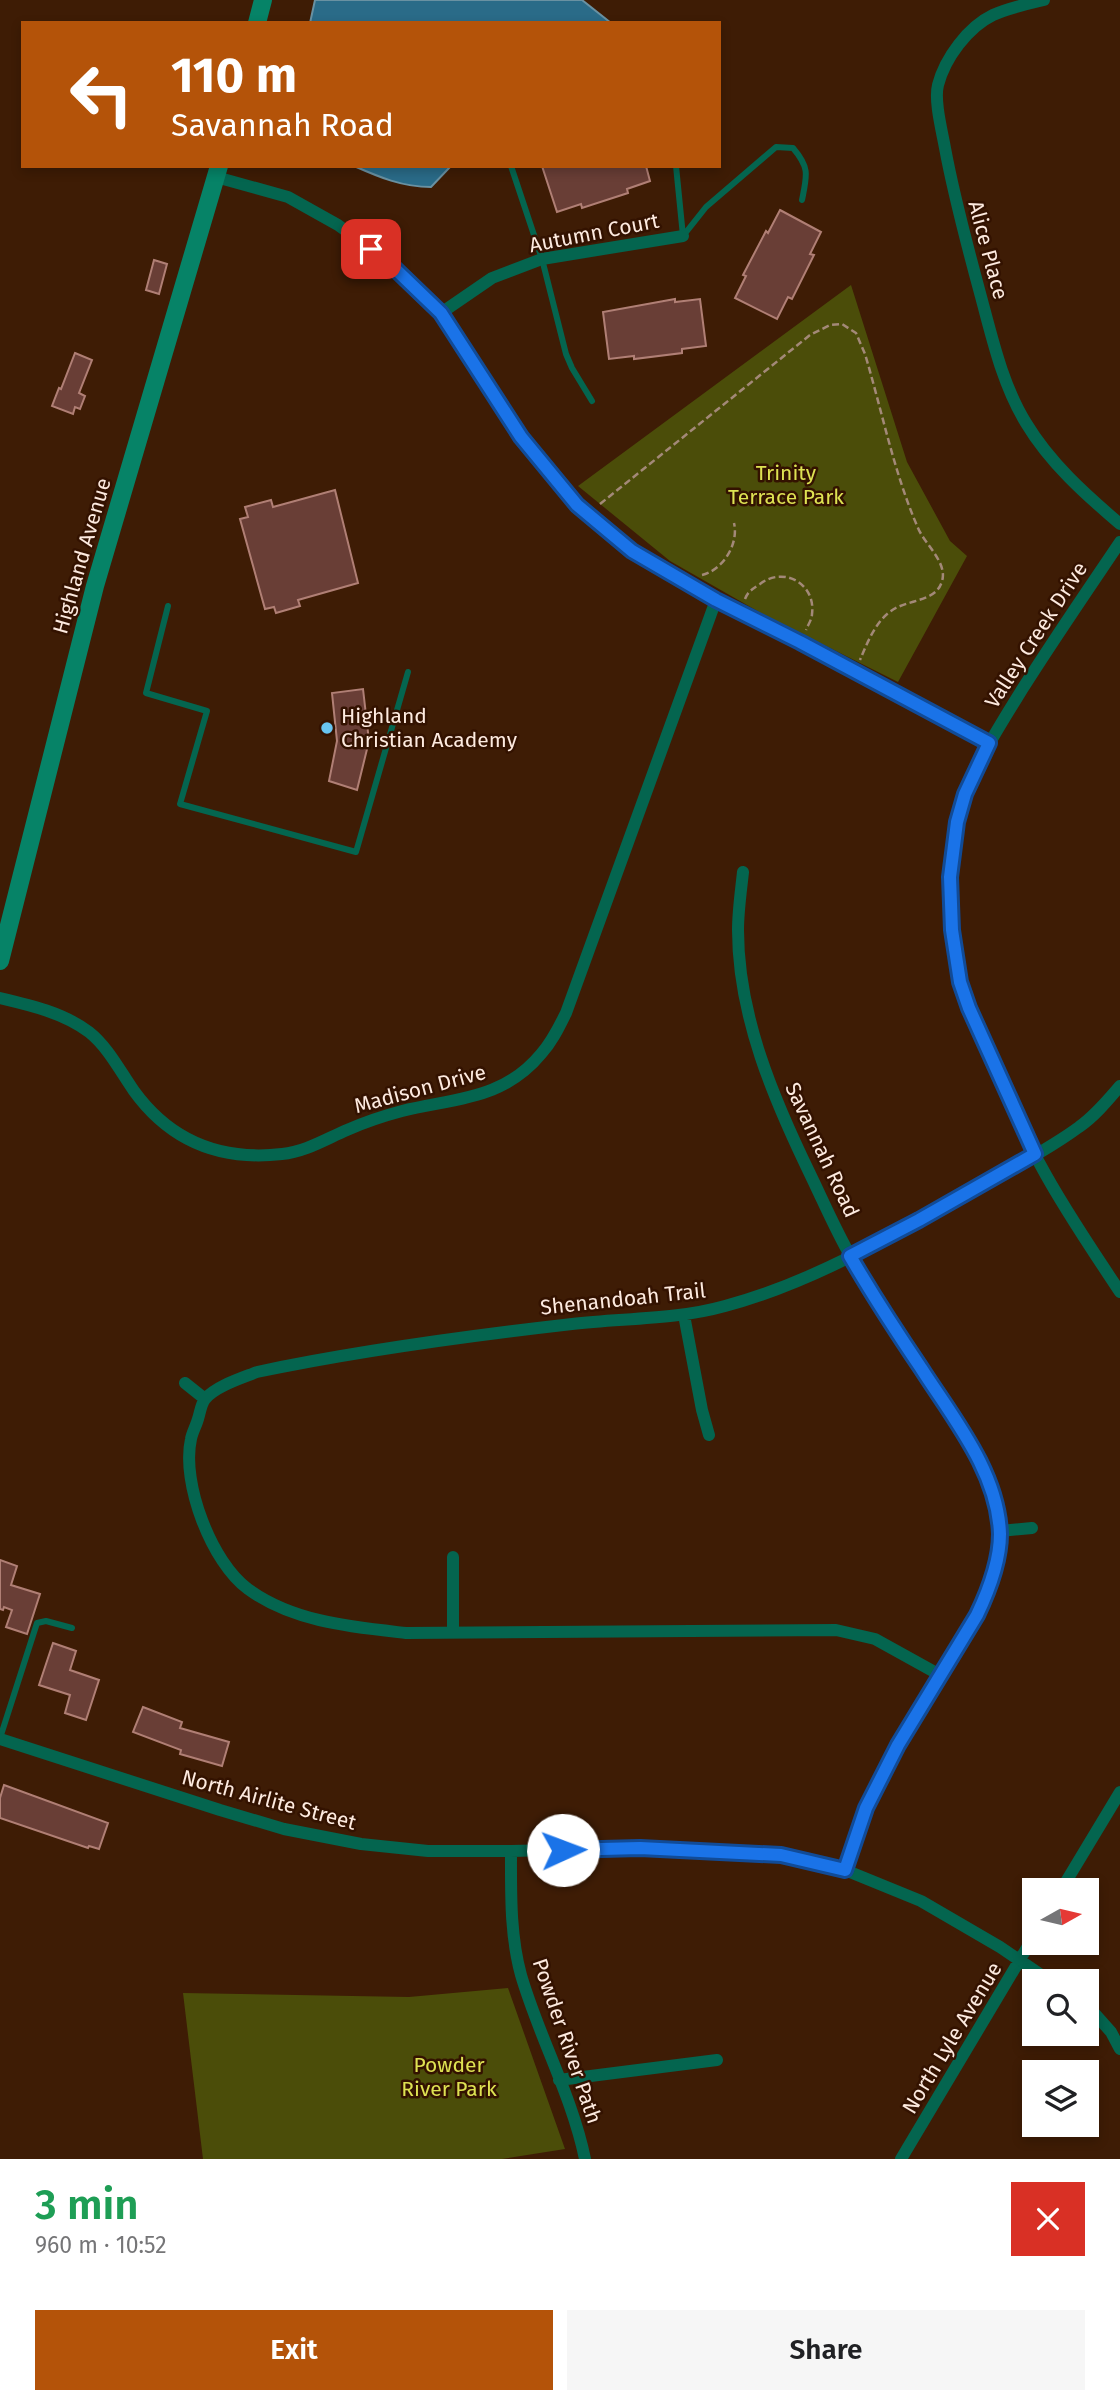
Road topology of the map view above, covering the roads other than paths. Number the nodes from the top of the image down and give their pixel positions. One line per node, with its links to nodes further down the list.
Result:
1 (263, 0): 3 (main road)
2 (1044, 0): 12 (street, Alice Place)
3 (258, 21)
4 (512, 168): 9 (lane)
5 (676, 168): 8 (lane)
6 (217, 172): 10 (street); 19 (main road, Highland Avenue)
7 (802, 200): 8 (lane)
8 (683, 236): 9 (street, Autumn Court)
9 (542, 259): 10 (street, Autumn Court); 11 (lane)
10 (441, 313): 14 (street)
11 (592, 401)
12 (1120, 524)
13 (1120, 542): 17 (street, Valley Creek Drive)
14 (716, 600): 17 (street); 20 (street, Madison Drive)
15 (169, 606): 16 (lane)
16 (408, 672)
17 (989, 743): 22 (street, Valley Creek Drive)
18 (743, 872): 23 (street, Savannah Road)
19 (0, 961)
20 (0, 998)
21 (1120, 1086): 22 (street, Shenandoah Trail)
22 (1035, 1154): 23 (street, Shenandoah Trail); 24 (street, Valley Creek Drive)
23 (850, 1256): 25 (street, Shenandoah Trail); 30 (street, Savannah Road)
24 (1120, 1292)
25 (684, 1315): 27 (street, Shenandoah Trail); 28 (street)
26 (185, 1383): 27 (street)
27 (205, 1399): 33 (street)
28 (709, 1435)
29 (1032, 1528): 30 (street)
30 (1000, 1531): 34 (street, Savannah Road)
31 (453, 1557): 33 (street)
32 (72, 1628): 35 (lane)
33 (453, 1633): 34 (street)
34 (940, 1675): 38 (street, Savannah Road)
35 (0, 1738): 37 (street, North Airlite Street)
36 (1120, 1792): 39 (street)
37 (511, 1851): 38 (street, North Airlite Street); 46 (street, Powder River Path)
38 (845, 1870): 41 (street, North Airlite Street)
39 (1068, 1878)
40 (1024, 1955): 41 (street, North Lyle Avenue)
41 (1020, 1962): 42 (street, North Airlite Street); 48 (street, North Lyle Avenue)
42 (1031, 1969)
43 (1099, 2018): 44 (street)
44 (1120, 2049)
45 (717, 2060): 46 (street)
46 (559, 2080): 47 (street, Powder River Path)
47 (585, 2159)
48 (901, 2159)

